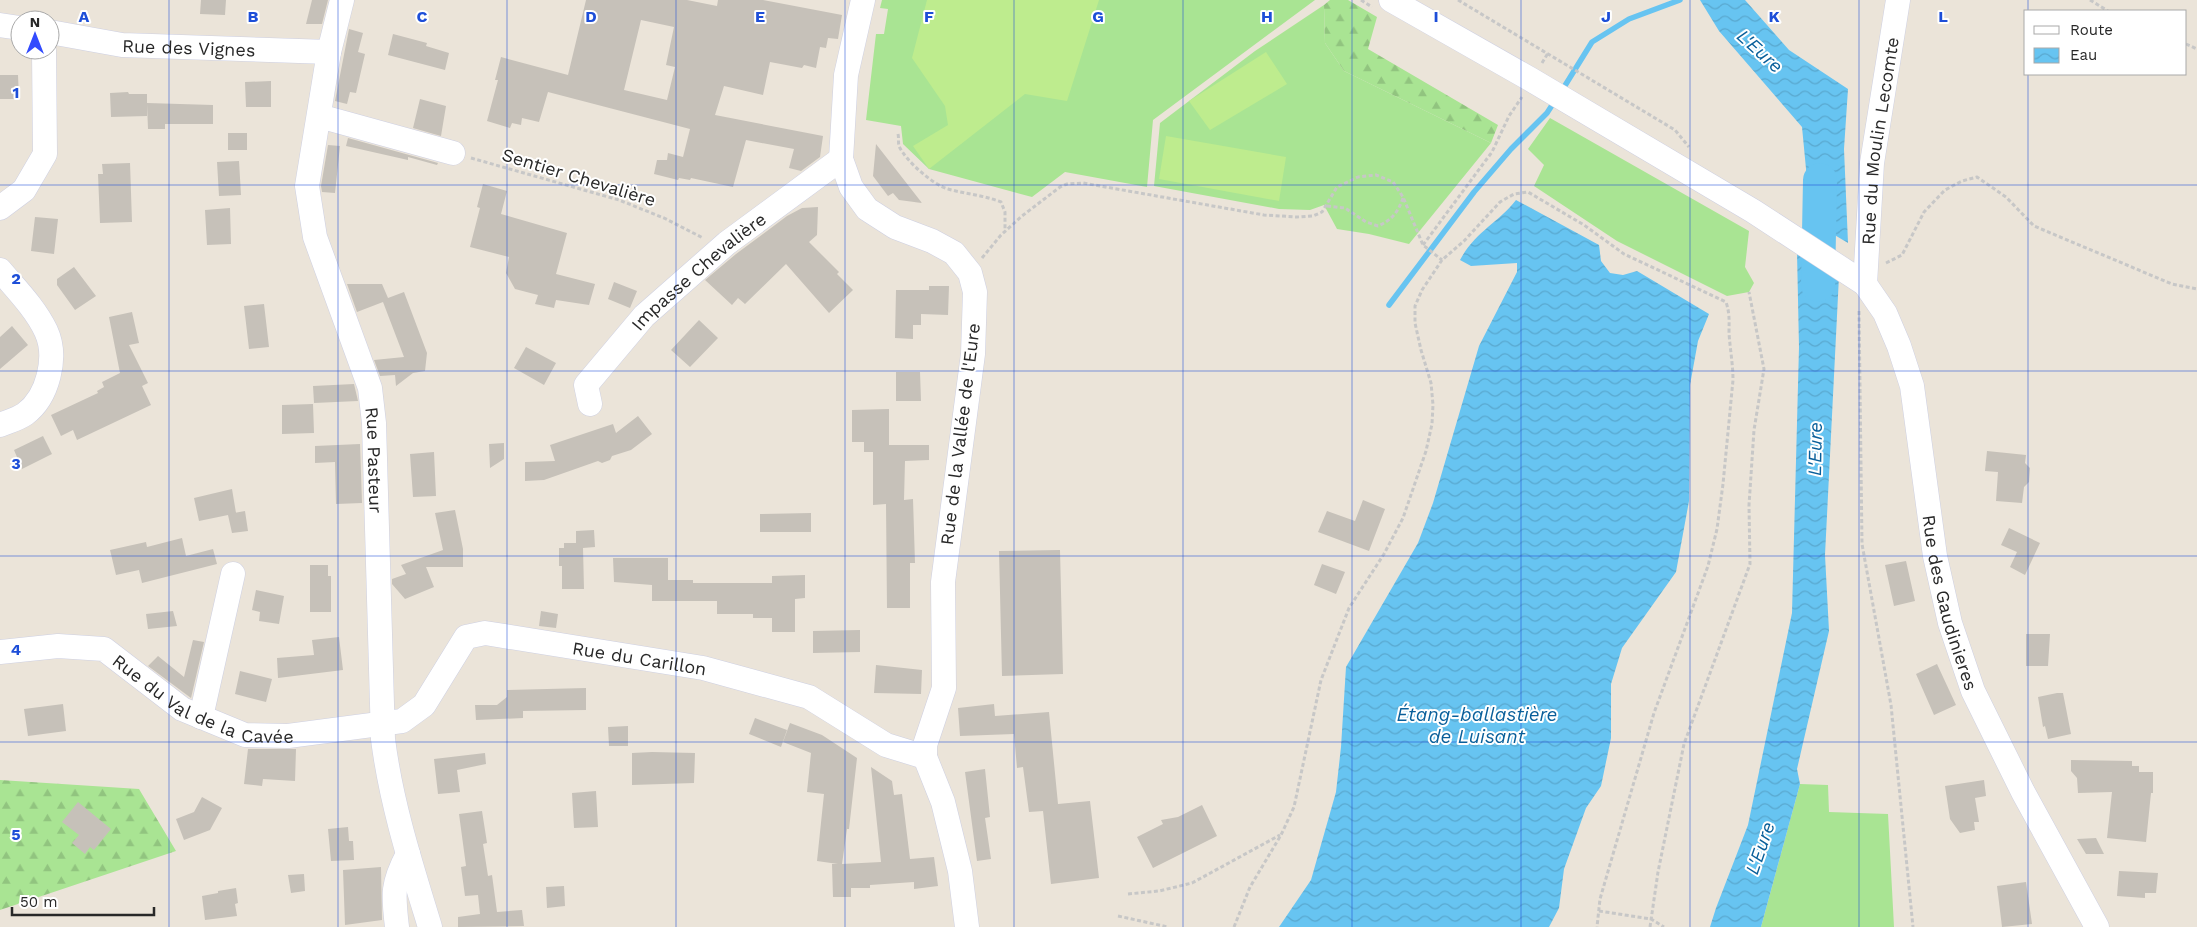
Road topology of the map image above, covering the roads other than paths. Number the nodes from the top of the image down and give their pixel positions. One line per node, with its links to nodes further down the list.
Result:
1 (342, 0): 6 (street, Rue Pasteur)
2 (863, 0): 10 (street, Rue de la Vallée de l'Eure)
3 (1391, 0): 13 (street, Rue des Gaudinieres)
4 (1898, 0): 13 (street, Rue du Moulin Lecomte)
5 (60, 34): 6 (street, Rue des Vignes)
6 (329, 52): 8 (street, Rue Pasteur)
7 (44, 60): 11 (street)
8 (319, 116): 9 (street); 19 (street, Rue Pasteur)
9 (453, 153)
10 (841, 160): 14 (street, Impasse Chevalière); 20 (street, Rue de la Vallée de l'Eure)
11 (0, 208)
12 (0, 270): 15 (street)
13 (1865, 284): 25 (street, Rue des Gaudinieres)
14 (590, 404)
15 (0, 425)
16 (233, 574): 18 (street)
17 (0, 652): 18 (street, Rue du Val de la Cavée)
18 (201, 717): 19 (street, Rue du Val de la Cavée)
19 (381, 724): 20 (street, Rue du Carillon); 21 (street, Rue Pasteur)
20 (925, 757): 24 (street)
21 (408, 854): 22 (street); 23 (street, Rue Pasteur)
22 (397, 927)
23 (430, 927)
24 (967, 927)
25 (2097, 927)

